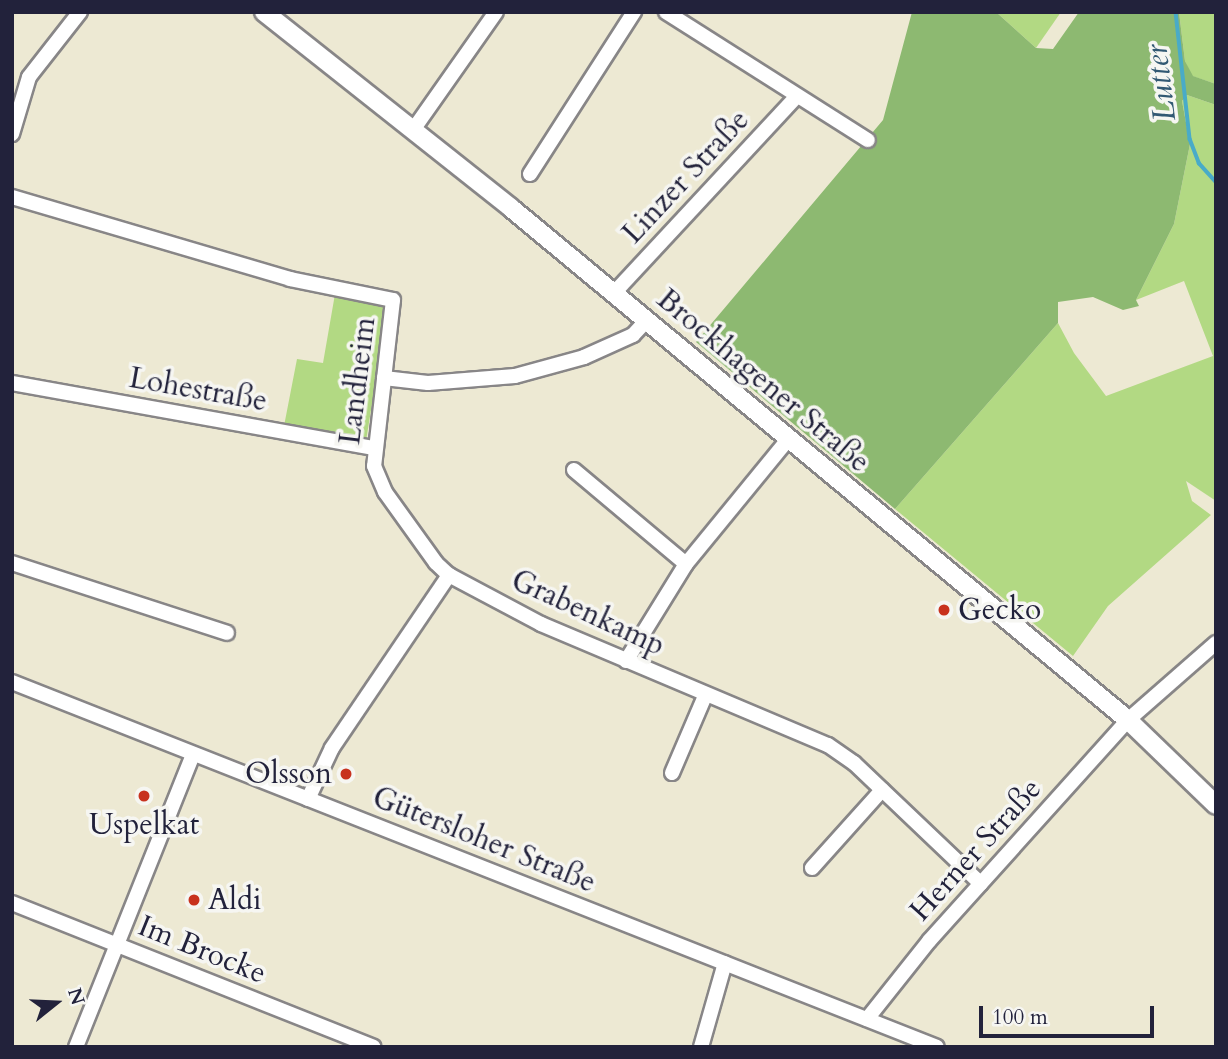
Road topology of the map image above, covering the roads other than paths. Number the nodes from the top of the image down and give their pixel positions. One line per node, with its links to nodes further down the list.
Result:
1 (80, 12): 8 (street)
2 (264, 12): 7 (main road, Brockhagener Straße)
3 (496, 12): 7 (street)
4 (634, 12): 10 (street)
5 (666, 12): 6 (street)
6 (796, 97): 9 (street); 12 (street, Linzer Straße)
7 (414, 130): 12 (main road, Brockhagener Straße)
8 (12, 134)
9 (868, 139)
10 (530, 174)
11 (12, 197): 14 (street, Landheim)
12 (614, 293): 13 (main road, Brockhagener Straße)
13 (647, 320): 14 (street); 16 (main road, Brockhagener Straße)
14 (384, 378): 17 (street, Landheim)
15 (12, 383): 17 (street, Lohestraße)
16 (789, 438): 20 (street); 27 (main road, Brockhagener Straße)
17 (374, 448): 21 (street, Landheim)
18 (574, 470): 20 (street)
19 (12, 563): 22 (street)
20 (686, 564): 24 (street)
21 (449, 575): 24 (street, Grabenkamp); 31 (street)
22 (227, 633)
23 (1216, 643): 27 (street, Herner Straße)
24 (626, 662): 26 (street, Grabenkamp)
25 (12, 682): 28 (street, Gütersloher Straße)
26 (705, 696): 29 (street); 30 (street, Grabenkamp)
27 (1128, 720): 32 (main road, Brockhagener Straße); 34 (street, Herner Straße)
28 (193, 754): 31 (street, Gütersloher Straße); 36 (street)
29 (672, 773)
30 (882, 790): 33 (street); 34 (street, Grabenkamp)
31 (308, 799): 37 (street, Gütersloher Straße)
32 (1216, 805)
33 (812, 868)
34 (981, 884): 38 (street, Herner Straße)
35 (12, 903): 36 (street, Im Brocke)
36 (118, 945): 39 (street); 40 (street, Im Brocke)
37 (725, 963): 38 (street, Gütersloher Straße); 41 (street)
38 (867, 1019): 42 (street, Gütersloher Straße)
39 (76, 1047)
40 (373, 1047)
41 (701, 1047)
42 (937, 1047)

